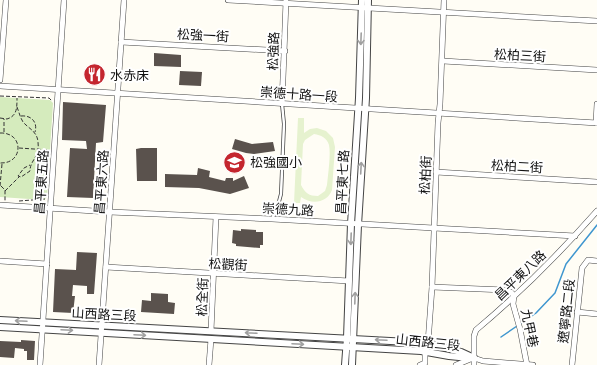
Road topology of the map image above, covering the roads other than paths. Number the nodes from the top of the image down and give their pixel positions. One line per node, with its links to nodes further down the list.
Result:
1 (6, 0): 16 (street)
2 (64, 0): 18 (street, 昌平東五路)
3 (124, 0): 12 (street, 昌平東六路)
4 (228, 0): 8 (street)
5 (362, 0): 9 (street, 昌平東七路)
6 (368, 0): 9 (street, 昌平東七路)
7 (444, 0): 10 (street, 松柏街)
8 (286, 2): 9 (street); 13 (street, 松強路)
9 (365, 8): 10 (street); 22 (street, 昌平東七路)
10 (444, 12): 11 (street); 14 (street, 松柏街)
11 (597, 21)
12 (121, 42): 13 (street, 松強一街); 19 (street, 昌平東六路)
13 (284, 51): 20 (street, 松強路)
14 (442, 61): 15 (street, 松柏三街); 23 (street, 松柏街)
15 (597, 70)
16 (0, 80)
17 (0, 86): 18 (street, 崇德十路一段)
18 (58, 90): 19 (street, 崇德十路一段); 28 (street, 昌平東五路)
19 (117, 93): 20 (street, 崇德十路一段); 30 (street, 昌平東六路)
20 (282, 104): 22 (street, 崇德十路一段); 32 (lane)
21 (597, 104): 24 (street)
22 (361, 109): 23 (street, 崇德十路一段); 33 (street, 昌平東七路); 34 (street, 昌平東七路, one-way to 22)
23 (439, 113): 24 (street, 崇德十路一段); 25 (street, 松柏街)
24 (596, 123)
25 (436, 172): 26 (street, 松柏二街); 35 (street, 松柏街)
26 (597, 182)
27 (0, 205): 28 (street, 崇德九路)
28 (50, 208): 30 (street, 崇德九路); 39 (street, 昌平東五路)
29 (597, 211): 36 (street, 昌平東八路)
30 (110, 212): 31 (street, 崇德九路); 40 (street, 昌平東六路)
31 (216, 217): 32 (street, 崇德九路); 41 (street, 松全街)
32 (272, 219): 33 (street, 崇德九路)
33 (351, 224): 34 (street, 崇德九路); 42 (street, 昌平東七路, one-way to 42)
34 (358, 225): 35 (street, 崇德九路); 53 (street, 昌平東七路, one-way to 34)
35 (433, 228): 36 (street, 崇德九路); 43 (street, 松柏街)
36 (575, 236): 44 (street, 昌平東八路)
37 (0, 261): 39 (street)
38 (597, 261): 45 (street, 遼寧路二段)
39 (47, 264): 48 (street, 昌平東五路)
40 (106, 267): 41 (street, 松觀街); 50 (street, 昌平東六路)
41 (214, 274): 42 (street, 松觀街); 52 (street, 松全街)
42 (349, 281): 53 (street, 昌平東七路)
43 (432, 287): 44 (street); 55 (street, 松柏街)
44 (514, 296): 59 (street, 昌平東八路); 68 (street, 九甲巷)
45 (577, 312): 46 (street); 70 (street, 遼寧路二段)
46 (597, 314)
47 (0, 320): 48 (street, 山西路三段, one-way to 47)
48 (43, 322): 50 (street, 山西路三段); 51 (street, 昌平東五路)
49 (0, 327): 51 (street, 山西路三段)
50 (101, 328): 51 (street, 山西路三段, one-way to 50); 52 (street, 山西路三段); 54 (street, 山西路三段, one-way to 54); 61 (street, 昌平東六路)
51 (42, 329): 60 (street, 昌平東五路)
52 (211, 331): 53 (street, 山西路三段, one-way to 52)
53 (350, 338): 55 (street, 山西路三段, one-way to 53); 56 (street, 昌平東七路); 57 (street, 昌平東七路)
54 (211, 339): 56 (street, 山西路三段, one-way to 56); 62 (street)
55 (428, 343): 58 (street, 松柏街); 59 (street, 山西路三段)
56 (346, 347): 57 (street, 山西路三段); 63 (street, 昌平東七路)
57 (353, 347): 58 (street, 山西路三段); 64 (street, 昌平東七路)
58 (425, 351): 59 (street, 山西路三段); 65 (street)
59 (474, 358): 66 (street); 67 (street, 昌平東八路); 68 (street)
60 (40, 365)
61 (99, 365)
62 (209, 365)
63 (345, 365)
64 (352, 365)
65 (420, 365)
66 (456, 365)
67 (474, 365)
68 (527, 365): 69 (street)
69 (533, 365)
70 (572, 365)

